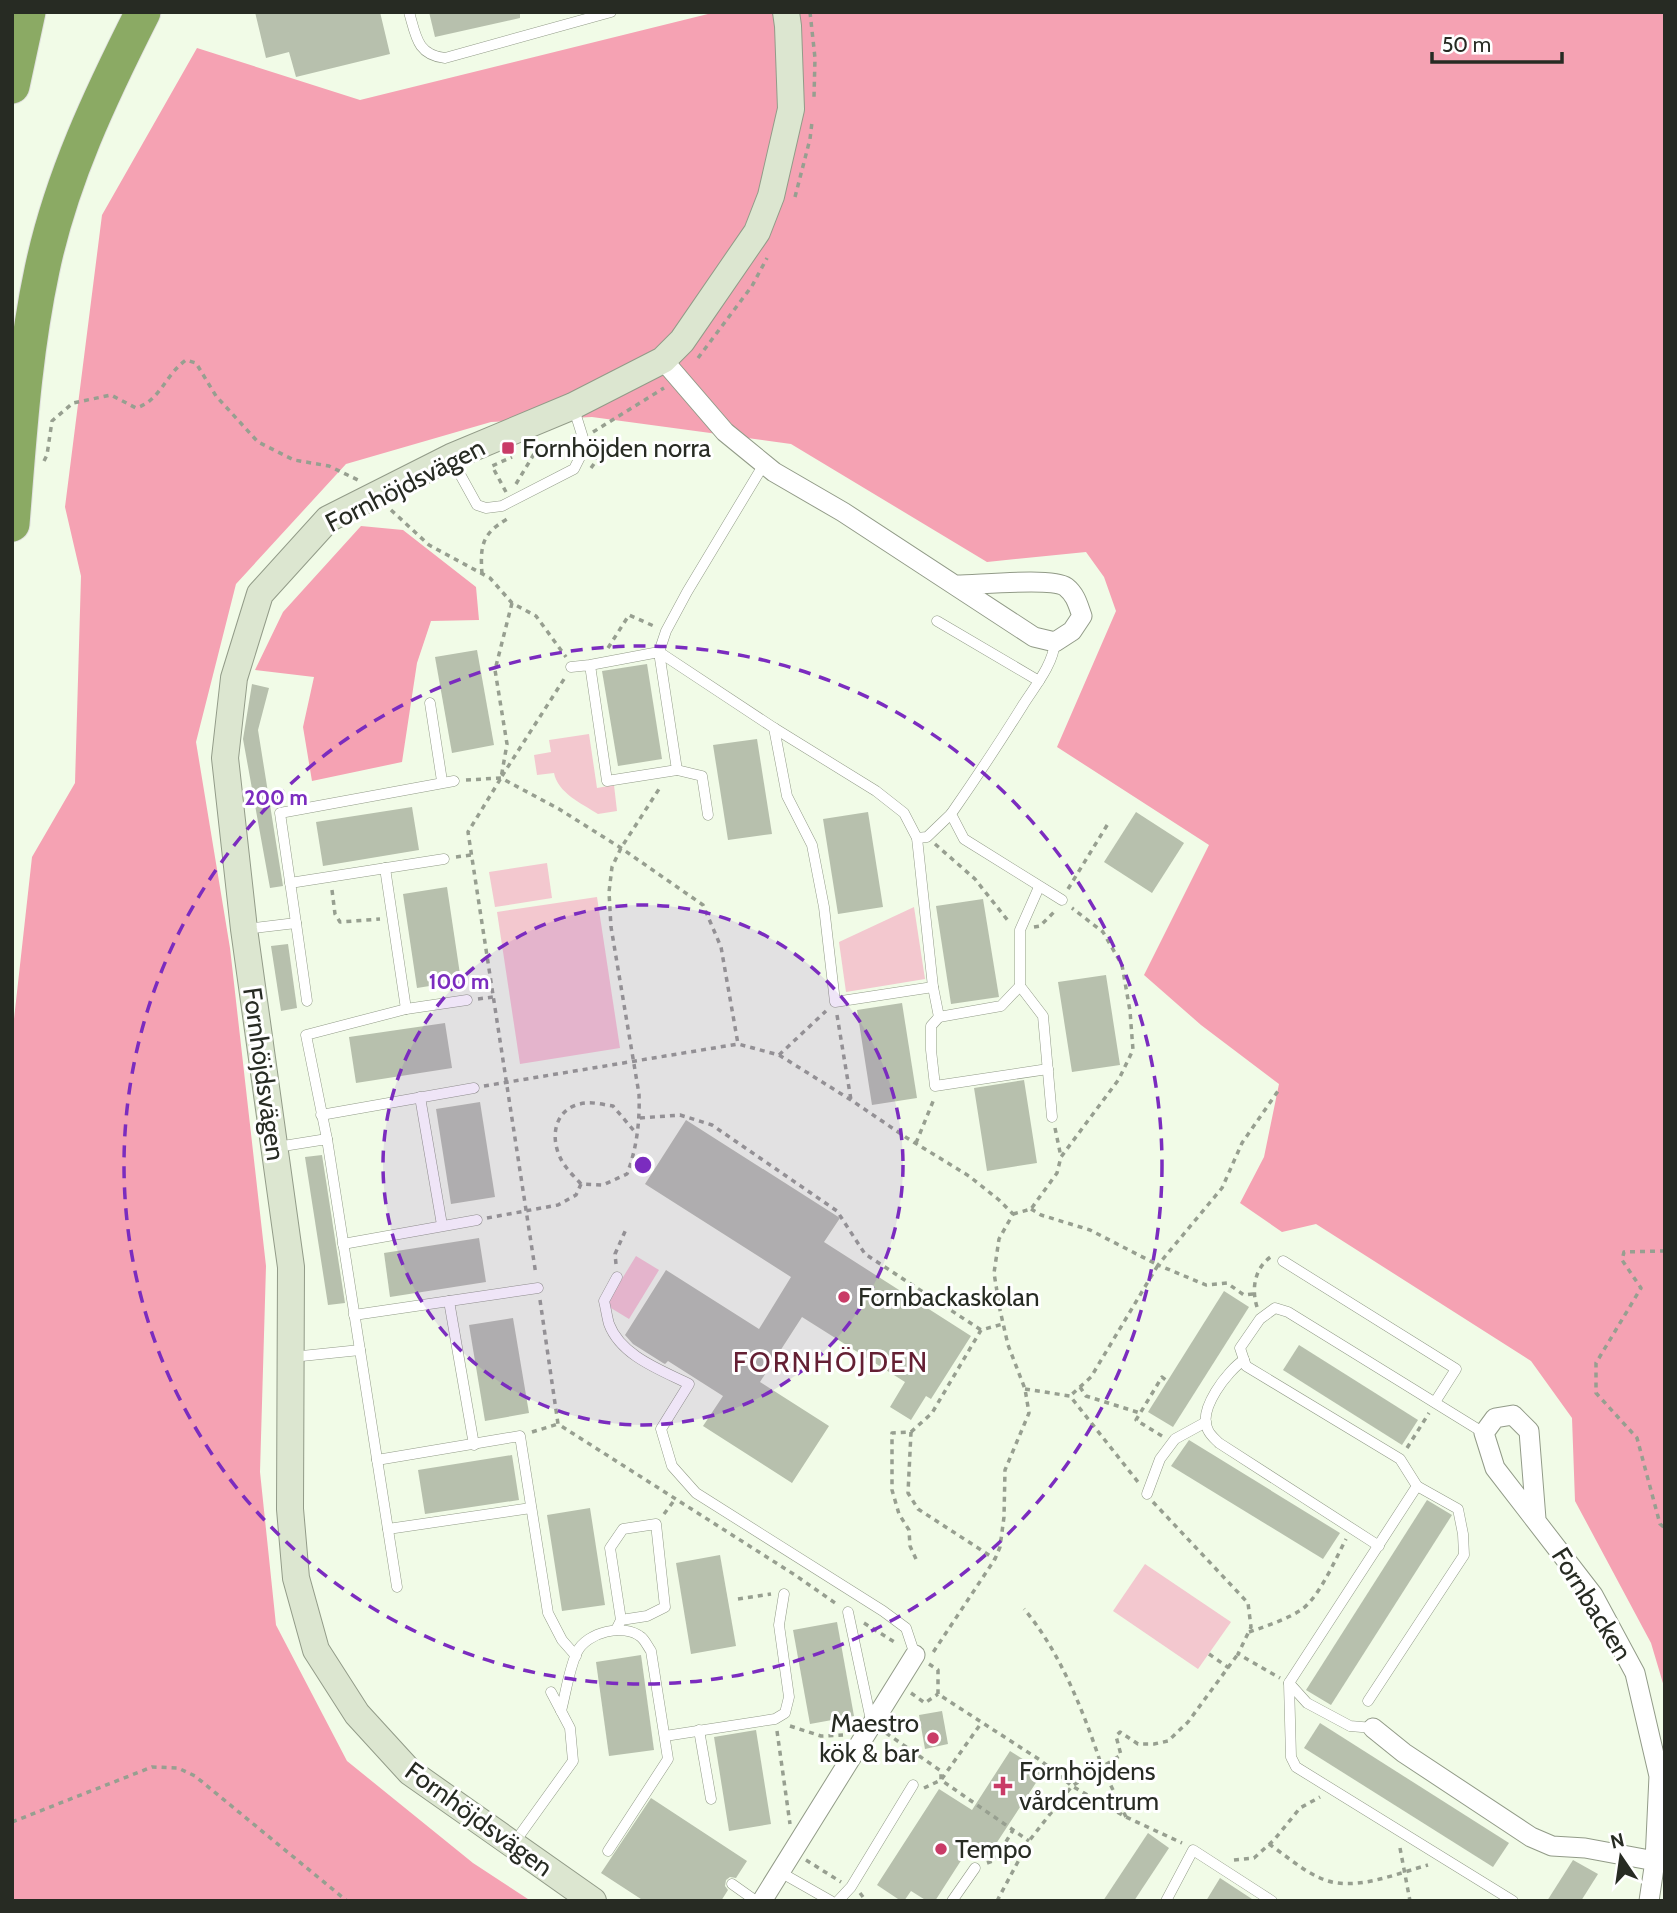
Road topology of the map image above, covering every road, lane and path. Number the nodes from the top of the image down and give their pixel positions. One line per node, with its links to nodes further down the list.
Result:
1 (27, 12): 6 (highway)
2 (143, 12): 16 (highway)
3 (409, 12): 4 (lane)
4 (611, 12)
5 (786, 12): 7 (street, Fornhöjdsvägen)
6 (12, 86)
7 (663, 360): 8 (street, Fornhöjdsvägen); 12 (street)
8 (573, 406): 11 (street, Fornhöjdsvägen); 11 (lane)
9 (525, 451): 10 (path)
10 (514, 456)
11 (451, 457): 45 (street, Fornhöjdsvägen)
12 (764, 464): 17 (street); 20 (lane)
13 (41, 465): 14 (path)
14 (365, 484)
15 (391, 510): 18 (path)
16 (12, 524)
17 (957, 585): 21 (street); 21 (street)
18 (512, 603): 24 (path); 29 (path)
19 (937, 621): 25 (lane)
20 (666, 631): 22 (lane); 23 (path)
21 (1055, 642): 25 (lane)
22 (659, 652): 23 (lane); 27 (lane); 28 (lane)
23 (595, 664): 24 (lane); 28 (lane)
24 (571, 667): 29 (path)
25 (1039, 681): 32 (lane)
26 (430, 703): 31 (lane)
27 (774, 728): 35 (lane); 51 (lane)
28 (677, 770): 33 (lane); 36 (path)
29 (501, 778): 30 (path); 36 (path); 58 (path)
30 (454, 780): 31 (lane)
31 (442, 781): 40 (lane)
32 (951, 814): 35 (lane); 41 (lane)
33 (708, 815)
34 (1109, 822): 42 (path)
35 (922, 838): 46 (path); 48 (lane)
36 (621, 848): 54 (path); 56 (path)
37 (444, 859): 38 (lane)
38 (385, 868): 39 (lane); 43 (lane)
39 (330, 877): 40 (lane); 43 (path)
40 (290, 883): 44 (lane)
41 (1039, 887): 42 (lane); 46 (lane)
42 (1062, 900): 46 (path); 71 (path)
43 (392, 918): 52 (lane)
44 (296, 923): 45 (lane); 50 (lane)
45 (244, 929): 70 (street, Fornhöjdsvägen)
46 (1020, 930): 47 (lane)
47 (1020, 986): 53 (lane); 57 (lane)
48 (933, 987): 51 (lane); 53 (lane)
49 (467, 1000): 52 (lane)
50 (307, 1001)
51 (835, 1002): 55 (path); 63 (path)
52 (406, 1009): 64 (lane)
53 (939, 1017): 59 (lane)
54 (738, 1044): 55 (path); 56 (path)
55 (779, 1055): 63 (path)
56 (634, 1062): 58 (path); 66 (path)
57 (1048, 1069): 59 (lane); 65 (lane)
58 (506, 1082): 60 (path); 74 (path)
59 (935, 1086): 69 (path)
60 (474, 1088): 62 (lane)
61 (1278, 1091): 82 (path)
62 (420, 1097): 64 (lane); 77 (lane)
63 (851, 1100): 69 (path)
64 (321, 1115): 68 (lane)
65 (1052, 1117): 71 (path)
66 (640, 1118): 67 (path); 90 (path)
67 (636, 1133): 72 (path); 72 (path)
68 (327, 1139): 70 (lane); 79 (lane)
69 (916, 1144): 75 (path)
70 (275, 1147): 92 (street, Fornhöjdsvägen)
71 (1061, 1157): 73 (path)
72 (581, 1184): 74 (path)
73 (1031, 1209): 75 (path); 82 (path)
74 (526, 1212): 76 (path); 84 (path)
75 (1013, 1214): 89 (path)
76 (477, 1220): 77 (lane)
77 (442, 1226): 79 (lane)
78 (627, 1227): 83 (path)
79 (343, 1244): 87 (lane)
80 (1665, 1251): 116 (path)
81 (1283, 1261): 85 (path); 98 (lane)
82 (1158, 1265): 85 (path); 95 (path)
83 (617, 1277): 131 (lane)
84 (538, 1288): 86 (lane); 101 (path)
85 (1253, 1294): 88 (path)
86 (449, 1301): 87 (lane); 106 (lane)
87 (354, 1315): 91 (lane)
88 (1260, 1319): 93 (lane); 98 (lane)
89 (1003, 1324): 90 (path); 96 (path)
90 (981, 1330): 102 (path)
91 (360, 1350): 92 (lane); 108 (lane)
92 (292, 1357): 157 (street, Fornhöjdsvägen)
93 (1244, 1360): 100 (lane); 107 (lane)
94 (1167, 1381): 99 (path)
95 (1080, 1387): 97 (path); 99 (path)
96 (1025, 1389): 97 (path); 120 (path)
97 (1070, 1396): 110 (path)
98 (1435, 1402): 103 (lane); 107 (path)
99 (1140, 1413): 105 (path)
100 (1206, 1422): 105 (lane); 115 (lane)
101 (558, 1424): 104 (path); 111 (path)
102 (911, 1432): 119 (path); 120 (path)
103 (1484, 1433): 113 (street, Fornbacken); 113 (street, Fornbacken)
104 (520, 1436): 106 (lane); 112 (lane)
105 (1172, 1442): 110 (lane)
106 (474, 1445): 108 (lane)
107 (1400, 1459): 109 (lane)
108 (377, 1460): 117 (lane)
109 (1418, 1486): 118 (lane); 137 (lane)
110 (1147, 1494): 127 (path)
111 (676, 1498): 114 (path); 125 (path)
112 (531, 1508): 117 (lane); 130 (lane)
113 (1536, 1519): 162 (street, Fornbacken)
114 (656, 1524): 126 (lane); 126 (lane)
115 (1351, 1528): 118 (lane); 127 (path)
116 (1665, 1528)
117 (388, 1529): 121 (lane)
118 (1379, 1546): 133 (lane)
119 (916, 1559)
120 (995, 1559): 131 (path)
121 (397, 1587)
122 (784, 1594): 123 (path); 139 (lane)
123 (738, 1599)
124 (1024, 1609): 145 (path)
125 (848, 1612): 131 (path); 143 (lane)
126 (618, 1625): 130 (lane); 144 (lane)
127 (1249, 1632): 129 (path)
128 (1209, 1654): 132 (path)
129 (1238, 1654): 132 (path); 133 (path)
130 (576, 1656): 138 (lane)
131 (921, 1663): 136 (path); 143 (street)
132 (1229, 1668): 145 (path)
133 (1289, 1683): 141 (lane); 148 (lane)
134 (551, 1692): 138 (lane)
135 (908, 1692): 136 (path)
136 (938, 1694): 140 (path)
137 (1368, 1701)
138 (561, 1711): 157 (lane)
139 (775, 1719): 142 (lane); 143 (path); 160 (path)
140 (982, 1723): 146 (path); 149 (path)
141 (1373, 1728): 162 (street)
142 (699, 1730): 144 (lane); 150 (lane)
143 (874, 1734): 146 (path); 160 (street)
144 (665, 1736): 159 (lane)
145 (1102, 1767): 149 (path); 151 (path)
146 (941, 1780): 147 (path); 154 (path)
147 (913, 1785): 168 (lane)
148 (1326, 1785): 153 (lane); 156 (path)
149 (1072, 1786): 151 (path); 155 (path)
150 (711, 1799)
151 (1126, 1817): 158 (path)
152 (12, 1822): 169 (path)
153 (1397, 1829): 161 (lane); 165 (path)
154 (1013, 1830): 155 (path); 164 (path)
155 (1029, 1841): 177 (path)
156 (1269, 1844): 163 (path); 165 (path)
157 (512, 1846): 170 (street, Fornhöjdsvägen)
158 (1193, 1850): 163 (lane); 178 (lane)
159 (608, 1851)
160 (798, 1854): 166 (street); 166 (path); 168 (path)
161 (1447, 1860): 165 (path); 181 (lane)
162 (1656, 1861): 182 (street, Fornbacken)
163 (1211, 1862): 179 (lane)
164 (975, 1867): 176 (lane)
165 (1405, 1871): 180 (path)
166 (786, 1875): 172 (street); 173 (lane)
167 (732, 1884): 171 (lane)
168 (850, 1887): 174 (lane); 175 (path)
169 (347, 1901)
170 (593, 1901)
171 (756, 1901)
172 (762, 1901)
173 (831, 1901)
174 (838, 1901)
175 (866, 1901)
176 (952, 1901)
177 (997, 1901)
178 (1166, 1901)
179 (1272, 1901)
180 (1410, 1901)
181 (1513, 1901)
182 (1649, 1901)

